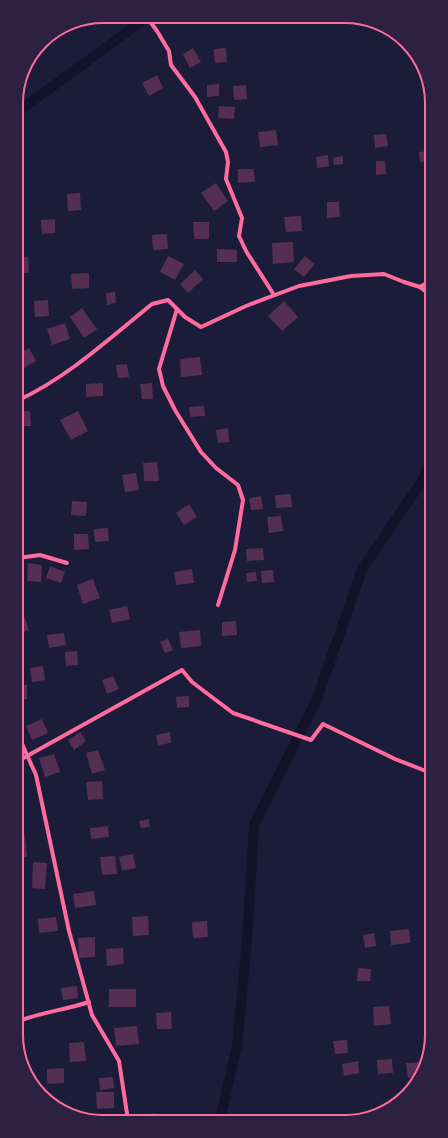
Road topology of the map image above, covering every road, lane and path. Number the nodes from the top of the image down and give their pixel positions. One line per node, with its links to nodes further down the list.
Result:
1 (150, 23): 5 (street)
2 (425, 284): 3 (street)
3 (420, 287): 4 (street); 5 (street)
4 (425, 291)
5 (274, 295): 6 (street)
6 (177, 310): 7 (street); 10 (street)
7 (23, 398)
8 (23, 557): 9 (street)
9 (67, 563)
10 (218, 605)
11 (23, 746): 12 (street)
12 (28, 756): 13 (street); 14 (street); 15 (street)
13 (23, 759)
14 (425, 771)
15 (89, 1002): 16 (street); 17 (street)
16 (23, 1020)
17 (127, 1115)

